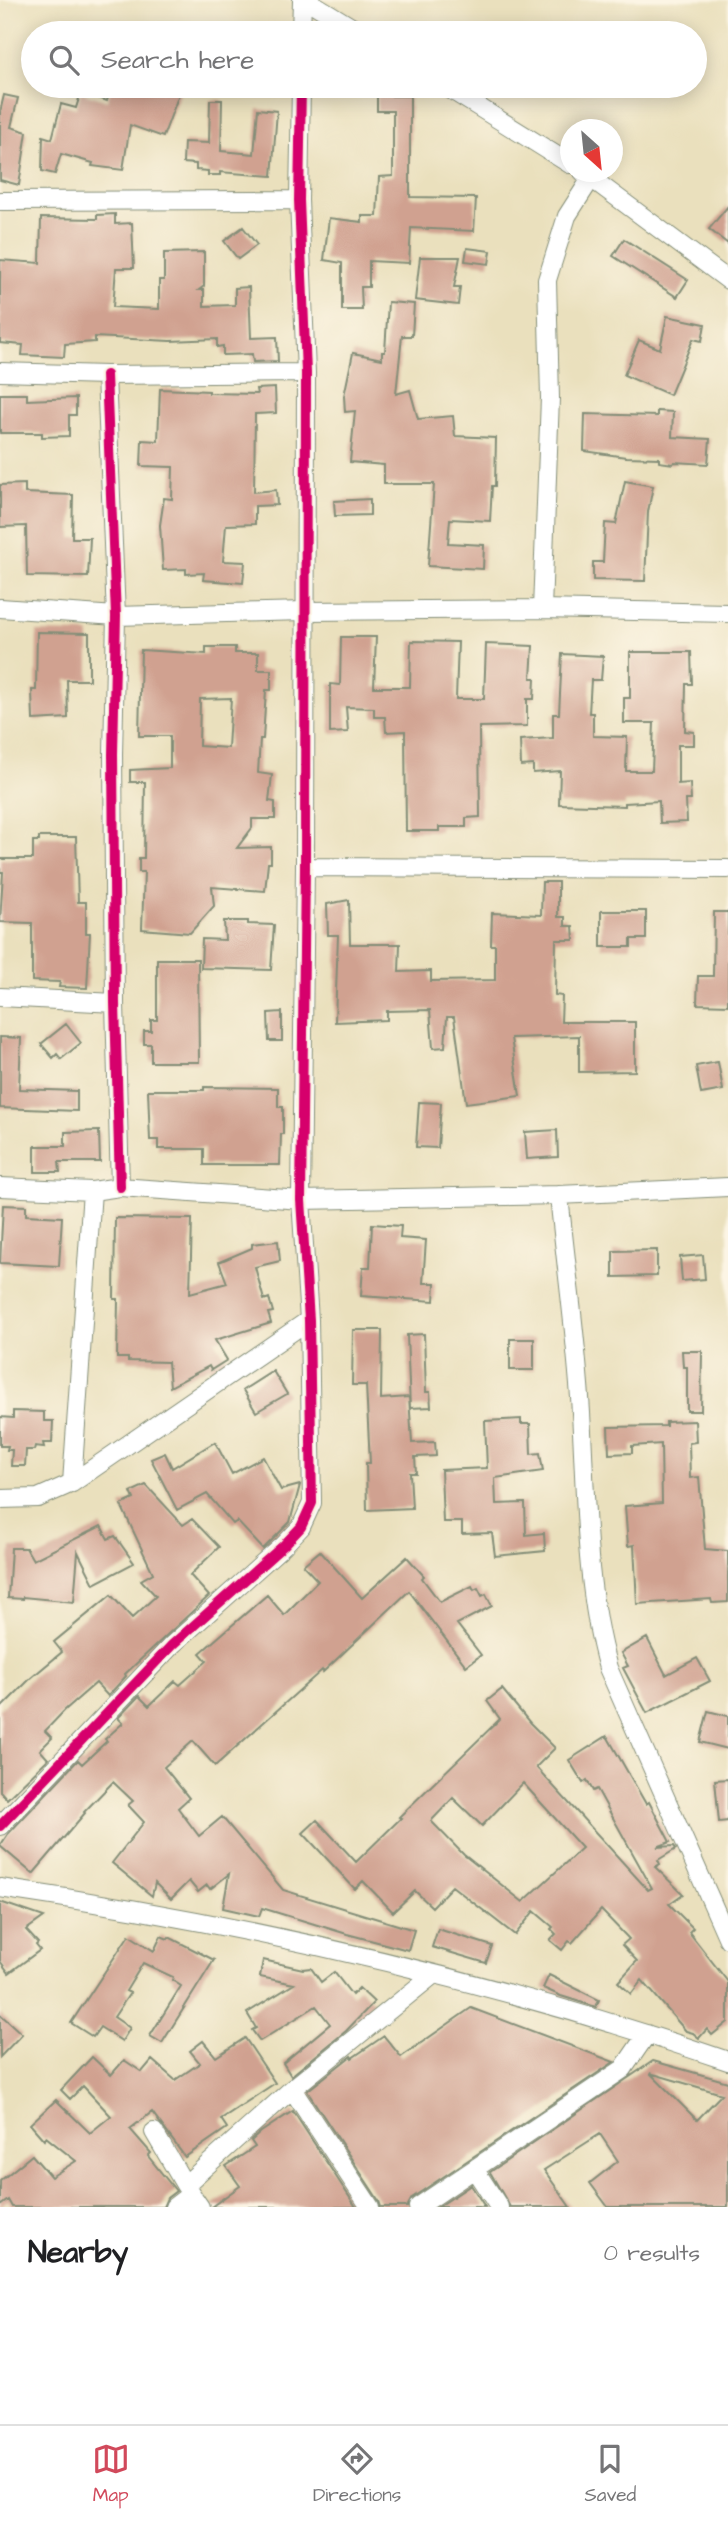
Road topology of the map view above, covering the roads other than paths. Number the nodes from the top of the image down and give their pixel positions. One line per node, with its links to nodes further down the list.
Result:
1 (305, 0): 2 (street); 3 (street)
2 (302, 21)
3 (341, 21)
4 (300, 98): 9 (street)
5 (464, 98): 6 (street)
6 (560, 158)
7 (583, 182): 16 (street)
8 (598, 182): 11 (street)
9 (299, 200): 10 (street); 13 (street)
10 (0, 201)
11 (728, 280)
12 (0, 372): 14 (street)
13 (306, 373): 14 (street); 17 (street)
14 (106, 375): 19 (street)
15 (0, 608): 19 (street)
16 (542, 609): 17 (street); 18 (street)
17 (305, 611): 19 (street); 20 (street)
18 (728, 613)
19 (116, 616): 23 (street)
20 (305, 867): 21 (street); 29 (street)
21 (728, 869)
22 (0, 997): 23 (street)
23 (115, 1003): 25 (street)
24 (0, 1187): 27 (street)
25 (120, 1187): 27 (street); 29 (street)
26 (728, 1187): 28 (street)
27 (92, 1191): 31 (street)
28 (559, 1195): 29 (street); 35 (street)
29 (301, 1200): 30 (street)
30 (309, 1320): 31 (street); 33 (street)
31 (72, 1483): 32 (street)
32 (0, 1499)
33 (2, 1820)
34 (0, 1888): 36 (street)
35 (728, 1939)
36 (434, 1974): 37 (street); 39 (street)
37 (647, 2034): 38 (street); 41 (street)
38 (728, 2061)
39 (292, 2089): 42 (street); 44 (street)
40 (154, 2132): 42 (street)
41 (475, 2170): 45 (street); 46 (street)
42 (192, 2196): 43 (street)
43 (174, 2207)
44 (370, 2207)
45 (418, 2207)
46 (499, 2207)

